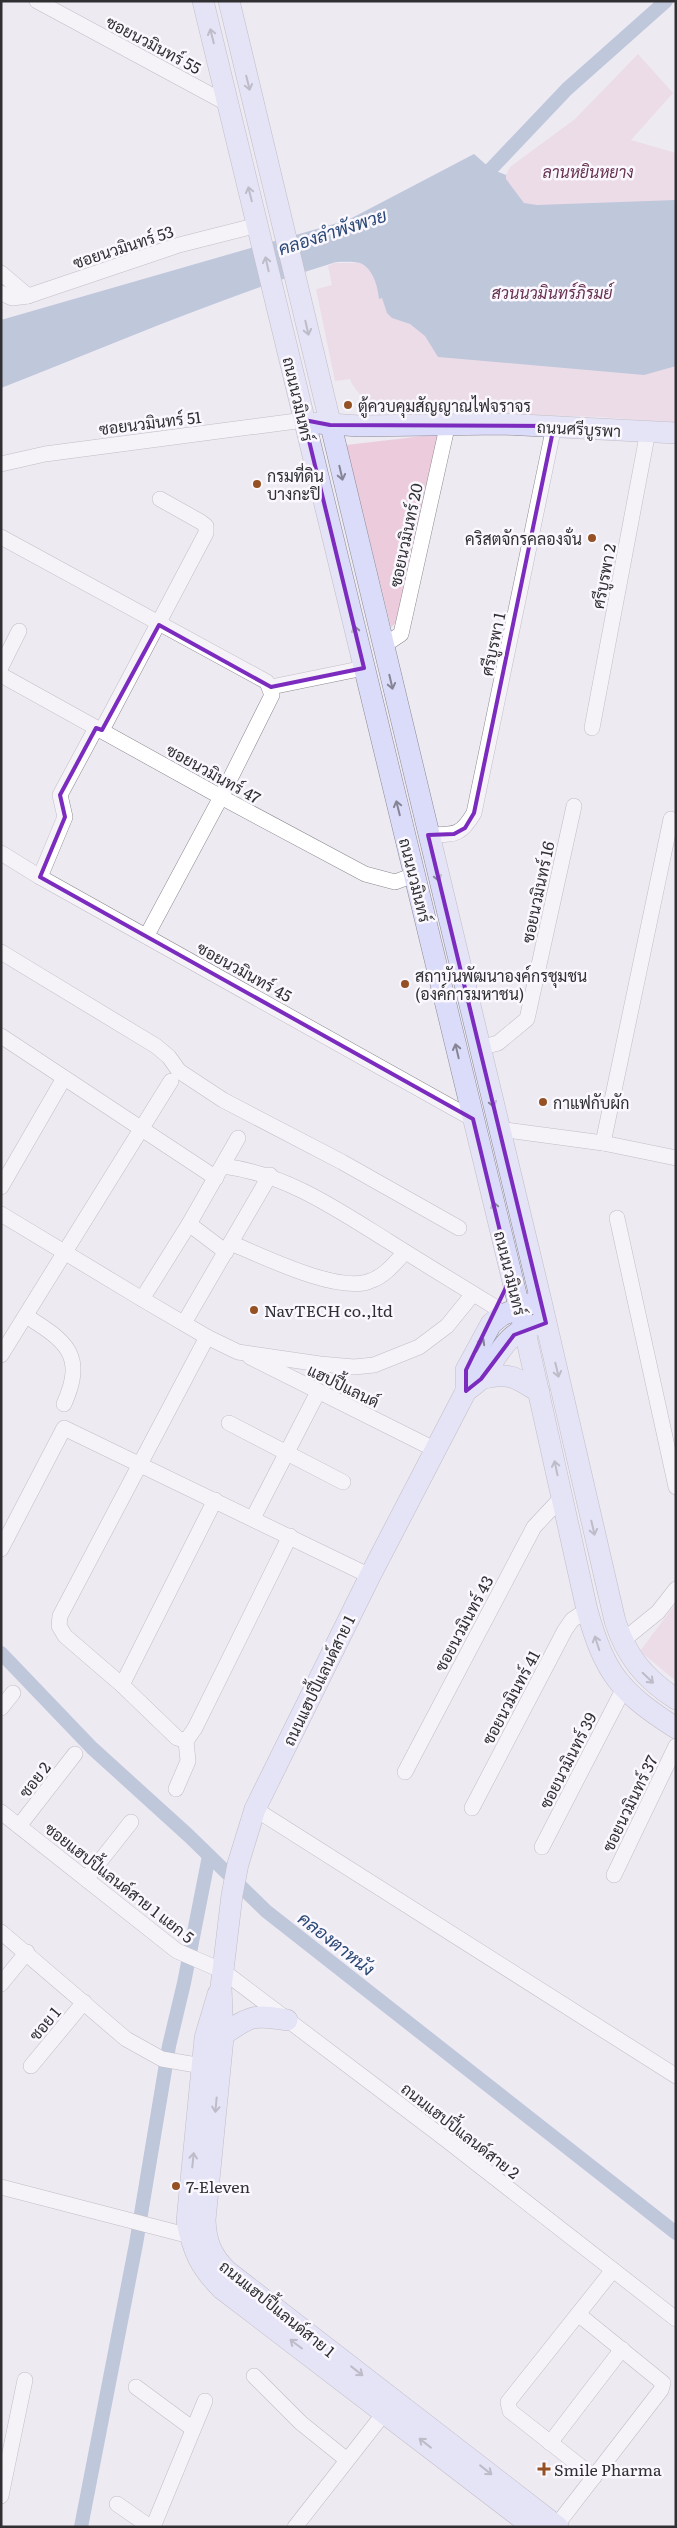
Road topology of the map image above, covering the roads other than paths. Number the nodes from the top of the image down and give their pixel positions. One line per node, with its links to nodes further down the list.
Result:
1 (37, 1): 4 (street, ซอยนวมินทร์ 55)
2 (203, 1): 4 (main road, ถนนนวมินทร์, one-way to 2)
3 (229, 1): 11 (main road, ถนนนวมินทร์, one-way to 11)
4 (228, 104): 5 (main road, ถนนนวมินทร์, one-way to 4)
5 (259, 233): 8 (street, ซอยนวมินทร์ 53); 9 (main road, ถนนนวมินทร์, one-way to 5)
6 (1, 273): 8 (street)
7 (1, 293): 8 (street, ซอยนวมินทร์ 53)
8 (28, 296)
9 (304, 420): 11 (main road, ถนนศรีบูรพา); 15 (street, ซอยนวมินทร์ 51); 22 (main road, ถนนนวมินทร์, one-way to 9)
10 (448, 423): 11 (main road, ถนนศรีบูรพา); 12 (main road, ถนนศรีบูรพา); 20 (street, ซอยนวมินทร์ 20)
11 (330, 425): 20 (main road, ถนนนวมินทร์, one-way to 20)
12 (554, 426): 13 (main road, ถนนศรีบูรพา); 30 (street, ศรีบูรพา 1)
13 (648, 431): 14 (main road, ถนนศรีบูรพา); 25 (street, ศรีบูรพา 2)
14 (676, 433)
15 (1, 464)
16 (160, 499): 18 (street)
17 (1, 537): 18 (street)
18 (159, 625): 24 (street); 26 (street)
19 (19, 631): 21 (street)
20 (382, 642): 30 (main road, ถนนนวมินทร์, one-way to 30)
21 (1, 667)
22 (364, 668): 24 (street); 32 (main road, ถนนนวมินทร์, one-way to 22)
23 (1, 676): 26 (street, ซอยนวมินทร์ 47)
24 (271, 687): 27 (street)
25 (592, 728)
26 (99, 729): 27 (street, ซอยนวมินทร์ 47); 33 (street)
27 (221, 798): 32 (street, ซอยนวมินทร์ 47); 34 (street)
28 (574, 806): 37 (street, ซอยนวมินทร์ 16)
29 (671, 819): 44 (street)
30 (428, 835): 37 (main road, ถนนนวมินทร์, one-way to 37)
31 (1, 853): 33 (street, ซอยนวมินทร์ 45)
32 (414, 875): 40 (main road, ถนนนวมินทร์, one-way to 32)
33 (40, 877): 34 (street, ซอยนวมินทร์ 45)
34 (147, 935): 40 (street, ซอยนวมินทร์ 45)
35 (1, 952): 52 (street)
36 (1, 1036): 38 (street)
37 (480, 1048): 42 (main road, ถนนนวมินทร์, one-way to 42)
38 (64, 1078): 41 (street); 48 (street)
39 (171, 1081): 41 (street)
40 (473, 1119): 56 (main road, ถนนนวมินทร์, one-way to 40)
41 (141, 1128): 46 (street); 55 (street)
42 (499, 1129): 44 (street); 59 (main road, ถนนนวมินทร์)
43 (238, 1138): 46 (street)
44 (603, 1143): 45 (street)
45 (676, 1158)
46 (220, 1172): 47 (street); 51 (street)
47 (270, 1176): 53 (street); 54 (street)
48 (1, 1186)
49 (1, 1214): 55 (street, แฮปปี้แลนด์)
50 (617, 1218): 78 (street)
51 (189, 1224): 53 (street); 58 (street)
52 (459, 1228)
53 (228, 1247): 54 (street); 64 (street)
54 (405, 1252): 57 (street)
55 (65, 1253): 58 (street, แฮปปี้แลนด์); 61 (street)
56 (511, 1276): 60 (main road, ถนนนวมินทร์); 62 (main road)
57 (473, 1294): 62 (street); 67 (street)
58 (142, 1299): 64 (street, แฮปปี้แลนด์)
59 (541, 1301): 60 (main road, ถนนแฮปปี้แลนด์สาย 1); 63 (main road, ถนนนวมินทร์)
60 (519, 1307): 62 (main road, ถนนแฮปปี้แลนด์สาย 1); 65 (main road, ถนนนวมินทร์)
61 (26, 1316): 68 (street); 72 (street)
62 (493, 1316): 69 (main road, ถนนแฮปปี้แลนด์สาย 1, one-way to 62)
63 (546, 1322): 65 (main road); 87 (main road, ถนนนวมินทร์, one-way to 87)
64 (184, 1323): 66 (street, แฮปปี้แลนด์)
65 (524, 1328): 69 (main road, ถนนแฮปปี้แลนด์สาย 1); 71 (main road, ถนนนวมินทร์)
66 (207, 1337): 67 (street, แฮปปี้แลนด์); 76 (street)
67 (238, 1352): 70 (street, แฮปปี้แลนด์)
68 (1, 1355)
69 (474, 1385): 71 (main road); 74 (main road, ถนนแฮปปี้แลนด์สาย 1)
70 (318, 1392): 74 (street, แฮปปี้แลนด์); 75 (street)
71 (540, 1392): 79 (main road, ถนนนวมินทร์, one-way to 71)
72 (64, 1404)
73 (229, 1422): 75 (street)
74 (434, 1449): 84 (main road, ถนนแฮปปี้แลนด์สาย 1)
75 (286, 1453): 77 (street); 81 (street)
76 (140, 1465): 80 (street); 83 (street); 88 (street)
77 (343, 1482)
78 (676, 1487)
79 (562, 1498): 86 (main road, ถนนนวมินทร์); 97 (street, ซอยนวมินทร์ 43)
80 (215, 1500): 81 (street); 88 (street)
81 (252, 1518): 82 (street)
82 (290, 1536): 84 (street); 94 (street)
83 (1, 1549)
84 (370, 1576): 100 (main road, ถนนแฮปปี้แลนด์สาย 1)
85 (676, 1589): 87 (street)
86 (586, 1610): 89 (main road, ถนนนวมินทร์, one-way to 86); 99 (street, ซอยนวมินทร์ 41)
87 (621, 1642): 91 (main road, ถนนนวมินทร์, one-way to 91)
88 (122, 1685): 94 (street)
89 (623, 1690): 93 (main road, ถนนนวมินทร์); 104 (street, ซอยนวมินทร์ 39)
90 (13, 1693): 92 (street)
91 (676, 1699)
92 (1, 1708)
93 (676, 1728)
94 (186, 1741): 98 (street)
95 (676, 1746): 105 (street, ซอยนวมินทร์ 37)
96 (76, 1754): 103 (street, ซอย 2)
97 (405, 1772)
98 (176, 1789)
99 (472, 1808)
100 (255, 1809): 109 (main road, ถนนแฮปปี้แลนด์สาย 1); 116 (street)
101 (1, 1812): 103 (street, ซอยแฮปปี้แลนด์สาย 1 แยก 5)
102 (131, 1822): 106 (street)
103 (20, 1826): 106 (street, ซอยแฮปปี้แลนด์สาย 1 แยก 5)
104 (542, 1847)
105 (614, 1875)
106 (86, 1880): 109 (street, ซอยแฮปปี้แลนด์สาย 1 แยก 5)
107 (1, 1932): 108 (street)
108 (27, 1952): 110 (street); 111 (street)
109 (222, 1979): 112 (street, ถนนแฮปปี้แลนด์สาย 2); 113 (main road, ถนนแฮปปี้แลนด์สาย 1); 115 (main road, ถนนแฮปปี้แลนด์สาย 1)
110 (1, 1984)
111 (84, 2002): 114 (street, ซอย 1); 115 (street)
112 (287, 2020): 113 (main road); 119 (street, ถนนแฮปปี้แลนด์สาย 2)
113 (223, 2035): 115 (main road, ถนนแฮปปี้แลนด์สาย 1)
114 (31, 2066)
115 (211, 2067): 118 (main road, ถนนแฮปปี้แลนด์สาย 1)
116 (676, 2076)
117 (1, 2187): 118 (street)
118 (198, 2237): 127 (main road, ถนนแฮปปี้แลนด์สาย 1, one-way to 118); 132 (main road, ถนนแฮปปี้แลนด์สาย 1, one-way to 132)
119 (613, 2270): 120 (street); 121 (street, ถนนแฮปปี้แลนด์สาย 2)
120 (578, 2314): 122 (street); 129 (street)
121 (676, 2319)
122 (622, 2349): 129 (street); 131 (street)
123 (254, 2376): 130 (street)
124 (25, 2380): 133 (street)
125 (136, 2387): 128 (street)
126 (206, 2401): 128 (street)
127 (385, 2412): 130 (street); 132 (main road, ถนนแฮปปี้แลนด์สาย 1, one-way to 127)
128 (193, 2429): 136 (street)
129 (550, 2443): 131 (street)
130 (347, 2460): 137 (street)
131 (594, 2477): 135 (street)
132 (502, 2493): 135 (main road, ถนนแฮปปี้แลนด์สาย 1); 138 (main road, ถนนแฮปปี้แลนด์สาย 1)
133 (1, 2496)
134 (117, 2504): 136 (street)
135 (556, 2526)
136 (151, 2527)
137 (295, 2527)
138 (533, 2527)

